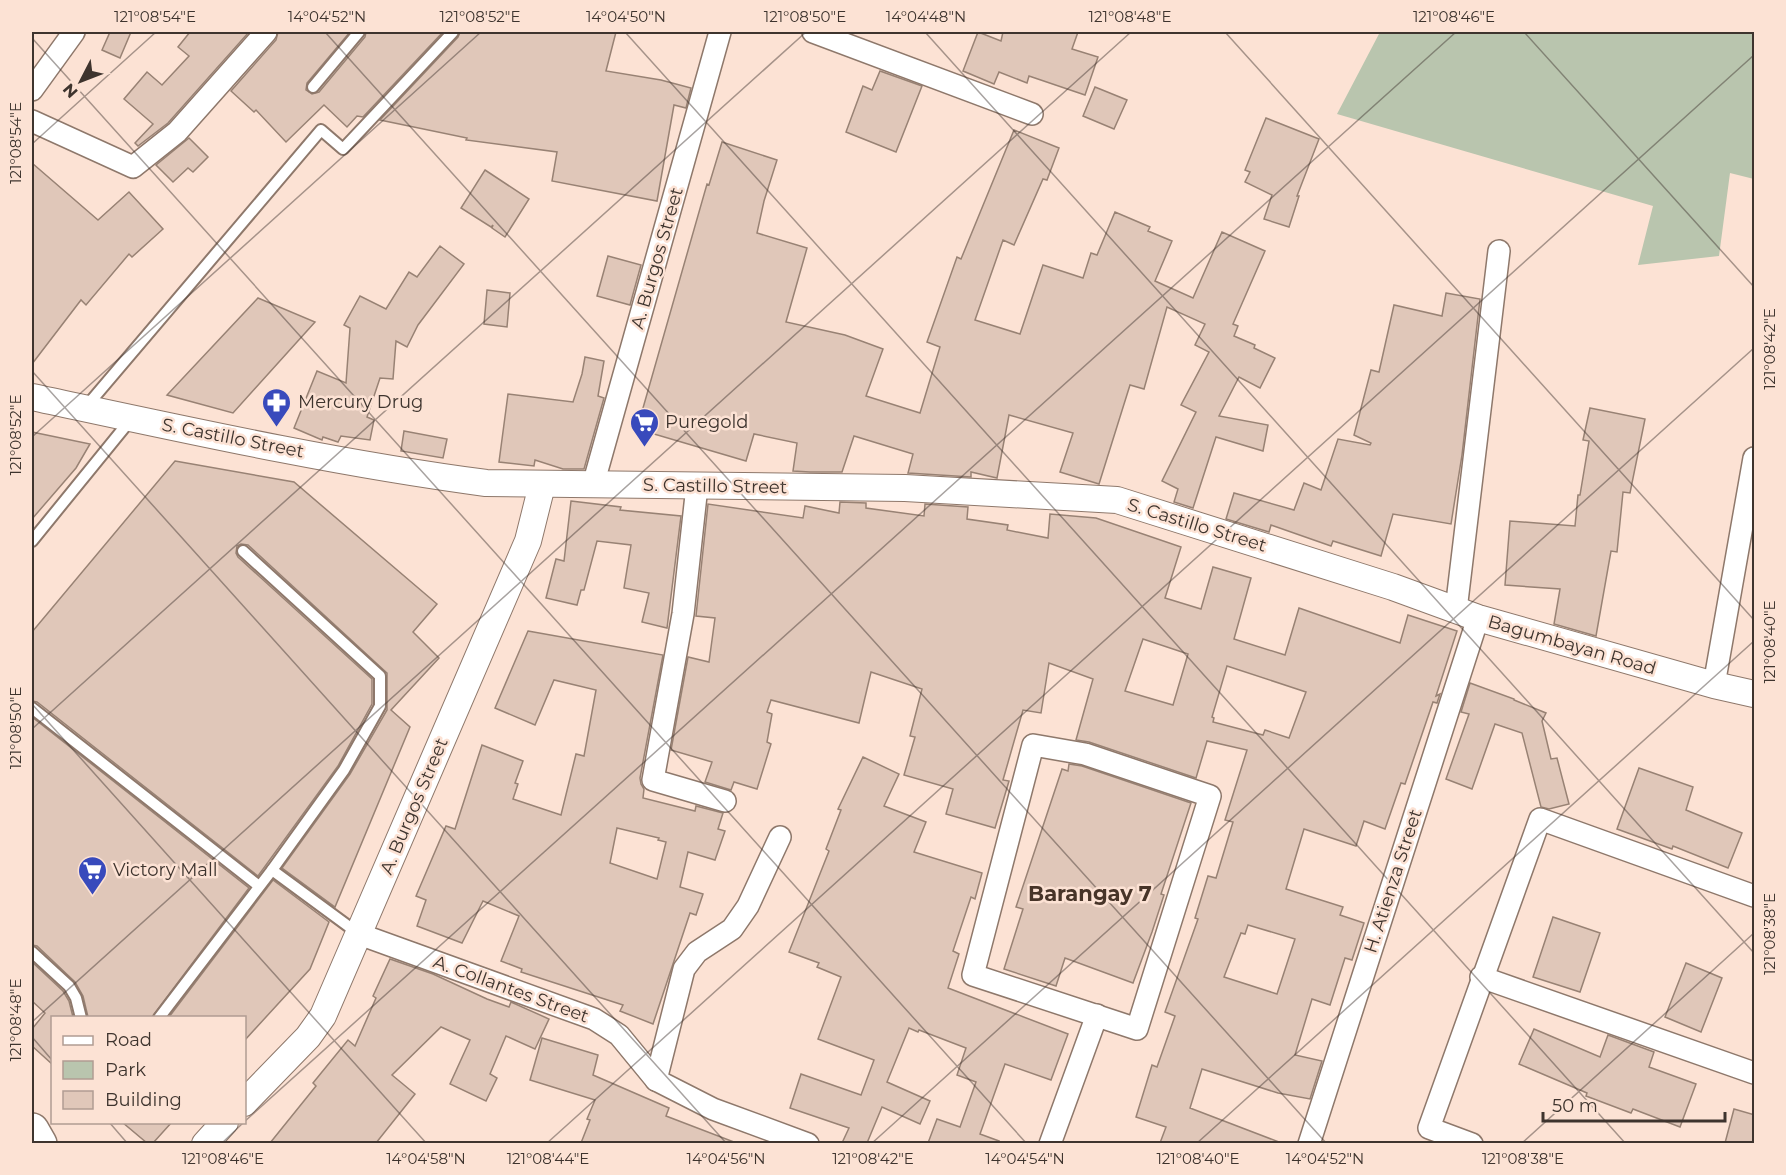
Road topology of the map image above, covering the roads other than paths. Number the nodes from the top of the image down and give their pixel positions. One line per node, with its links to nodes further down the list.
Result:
1 (74, 32): 8 (street)
2 (266, 32): 10 (street)
3 (359, 32): 7 (lane)
4 (453, 32): 13 (lane)
5 (720, 32): 17 (street, A. Burgos Street)
6 (813, 32): 9 (street)
7 (314, 87)
8 (32, 90)
9 (1032, 114)
10 (32, 121)
11 (1499, 251): 22 (street, H. Atienza Street)
12 (32, 397): 13 (street, S. Castillo Street)
13 (85, 408): 14 (street, S. Castillo Street)
14 (132, 418): 16 (street, S. Castillo Street); 19 (lane)
15 (1755, 458): 23 (street)
16 (542, 485): 17 (street, S. Castillo Street); 31 (street, A. Burgos Street)
17 (593, 485): 18 (street, S. Castillo Street)
18 (697, 486): 21 (street, S. Castillo Street); 26 (street)
19 (32, 541)
20 (243, 551): 28 (lane)
21 (1393, 587): 22 (street, Bagumbayan Road)
22 (1467, 614): 23 (street, Bagumbayan Road); 46 (street, H. Atienza Street)
23 (1714, 685): 24 (street, Bagumbayan Road)
24 (1755, 694)
25 (32, 708): 29 (lane)
26 (724, 801)
27 (780, 837): 38 (street)
28 (272, 870): 29 (lane); 31 (lane)
29 (259, 886): 36 (lane)
30 (1755, 896): 33 (street)
31 (359, 934): 38 (street, A. Collantes Street); 39 (street, A. Burgos Street)
32 (32, 952): 35 (lane)
33 (1481, 977): 37 (street); 47 (street)
34 (1097, 1015): 34 (street); 45 (street)
35 (81, 1016)
36 (160, 1016)
37 (1755, 1073)
38 (656, 1080): 44 (street, A. Collantes Street)
39 (246, 1101)
40 (223, 1124): 43 (street)
41 (32, 1130): 42 (main road)
42 (40, 1143)
43 (205, 1143)
44 (808, 1143)
45 (1050, 1143)
46 (1309, 1143)
47 (1472, 1143)

